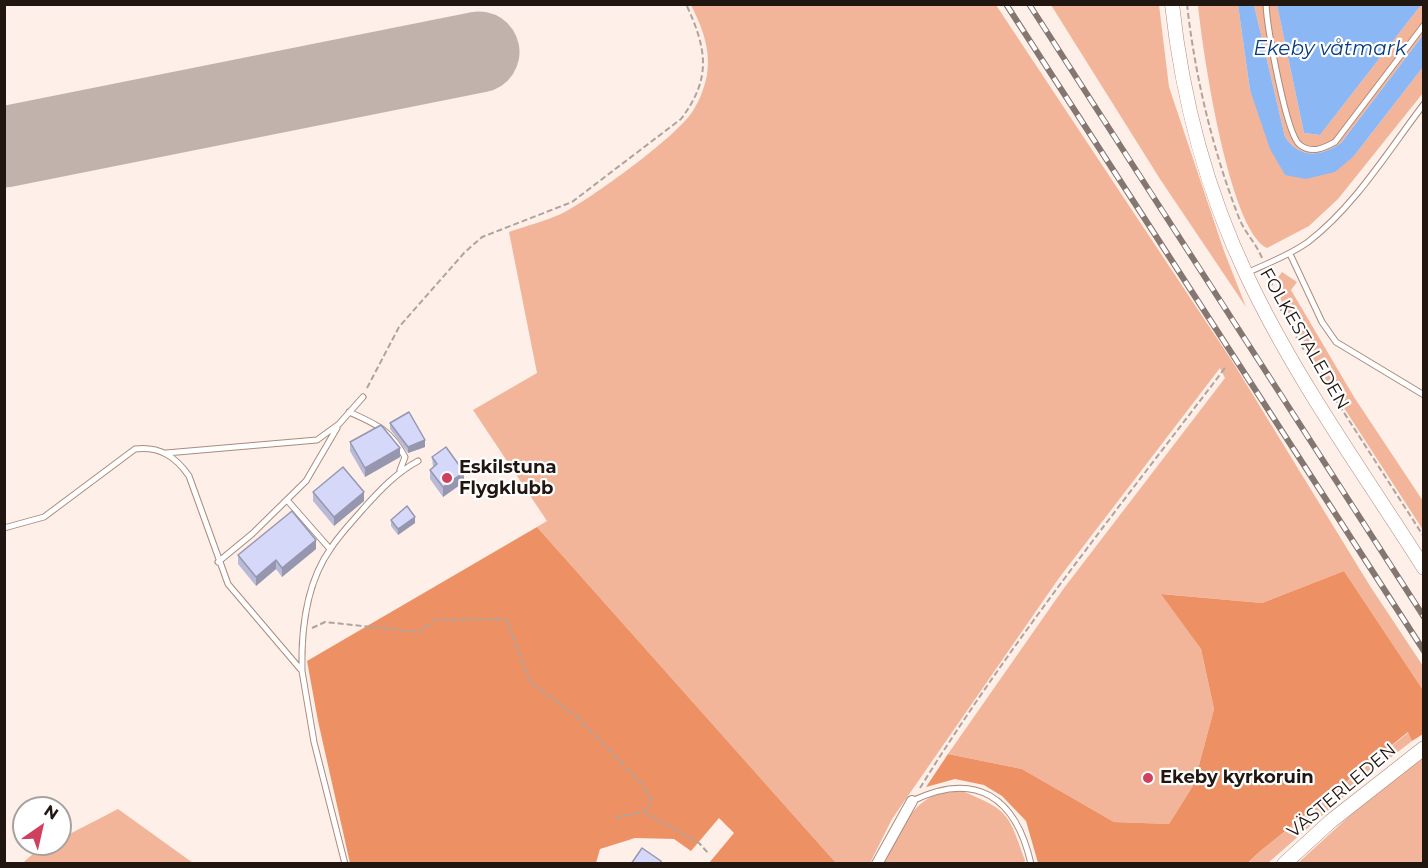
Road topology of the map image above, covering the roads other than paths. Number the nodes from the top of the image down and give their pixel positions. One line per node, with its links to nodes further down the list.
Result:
1 (1172, 4): 6 (main road, FOLKESTALEDEN)
2 (1266, 4): 3 (lane)
3 (1424, 25)
4 (1424, 104): 5 (lane)
5 (1290, 254): 6 (lane); 7 (lane)
6 (1246, 273): 18 (main road, FOLKESTALEDEN)
7 (1424, 395)
8 (363, 397): 9 (lane)
9 (350, 412): 10 (lane); 13 (lane)
10 (339, 424): 11 (lane); 14 (lane)
11 (166, 453): 15 (lane); 17 (lane)
12 (418, 462): 13 (lane)
13 (400, 471): 16 (lane)
14 (287, 500): 16 (lane); 17 (lane)
15 (4, 528)
16 (330, 549): 19 (lane)
17 (218, 562): 19 (lane)
18 (1424, 568)
19 (302, 671): 22 (lane)
20 (1424, 748): 25 (main road, VÄSTERLEDEN)
21 (912, 801): 23 (street); 24 (lane)
22 (345, 864)
23 (877, 864)
24 (1031, 864)
25 (1284, 864)

